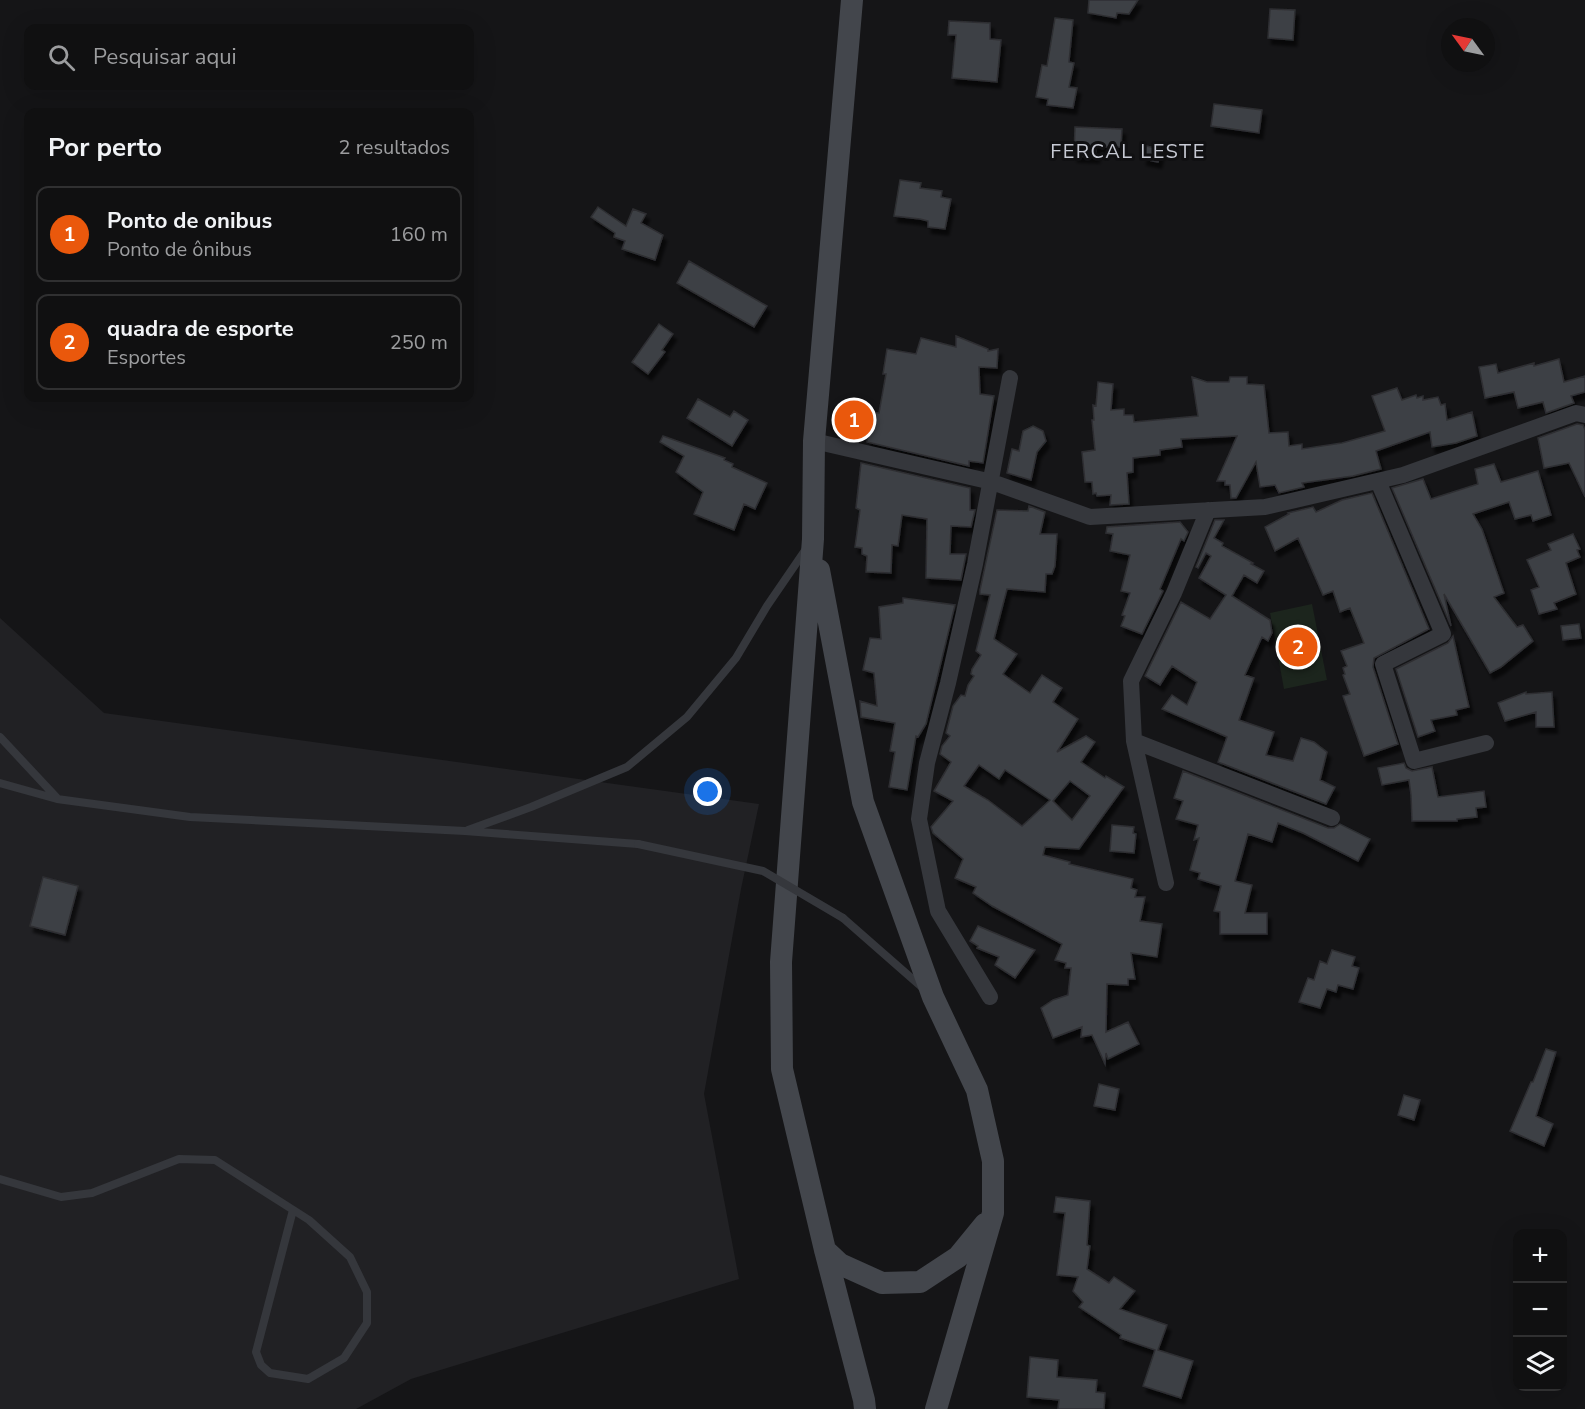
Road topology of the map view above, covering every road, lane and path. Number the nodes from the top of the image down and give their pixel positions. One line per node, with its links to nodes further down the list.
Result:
1 (852, 0): 4 (main road)
2 (1010, 378): 6 (street)
3 (1585, 415): 5 (street)
4 (814, 441): 6 (street); 8 (main road)
5 (1377, 481): 7 (street); 11 (street)
6 (992, 482): 7 (street); 18 (street)
7 (1208, 510): 10 (street)
8 (813, 539): 15 (lane); 17 (main road); 22 (main road)
9 (0, 737): 13 (lane)
10 (1134, 741): 14 (street); 16 (street)
11 (1486, 743)
12 (0, 783): 13 (lane)
13 (57, 799): 15 (lane)
14 (1332, 818)
15 (465, 831): 17 (lane, bridge)
16 (1166, 883)
17 (933, 997): 21 (main road)
18 (990, 998)
19 (0, 1179): 20 (lane)
20 (293, 1210): 20 (lane)
21 (993, 1213): 22 (main road); 24 (main road)
22 (825, 1250): 23 (main road)
23 (865, 1409)
24 (936, 1409)

